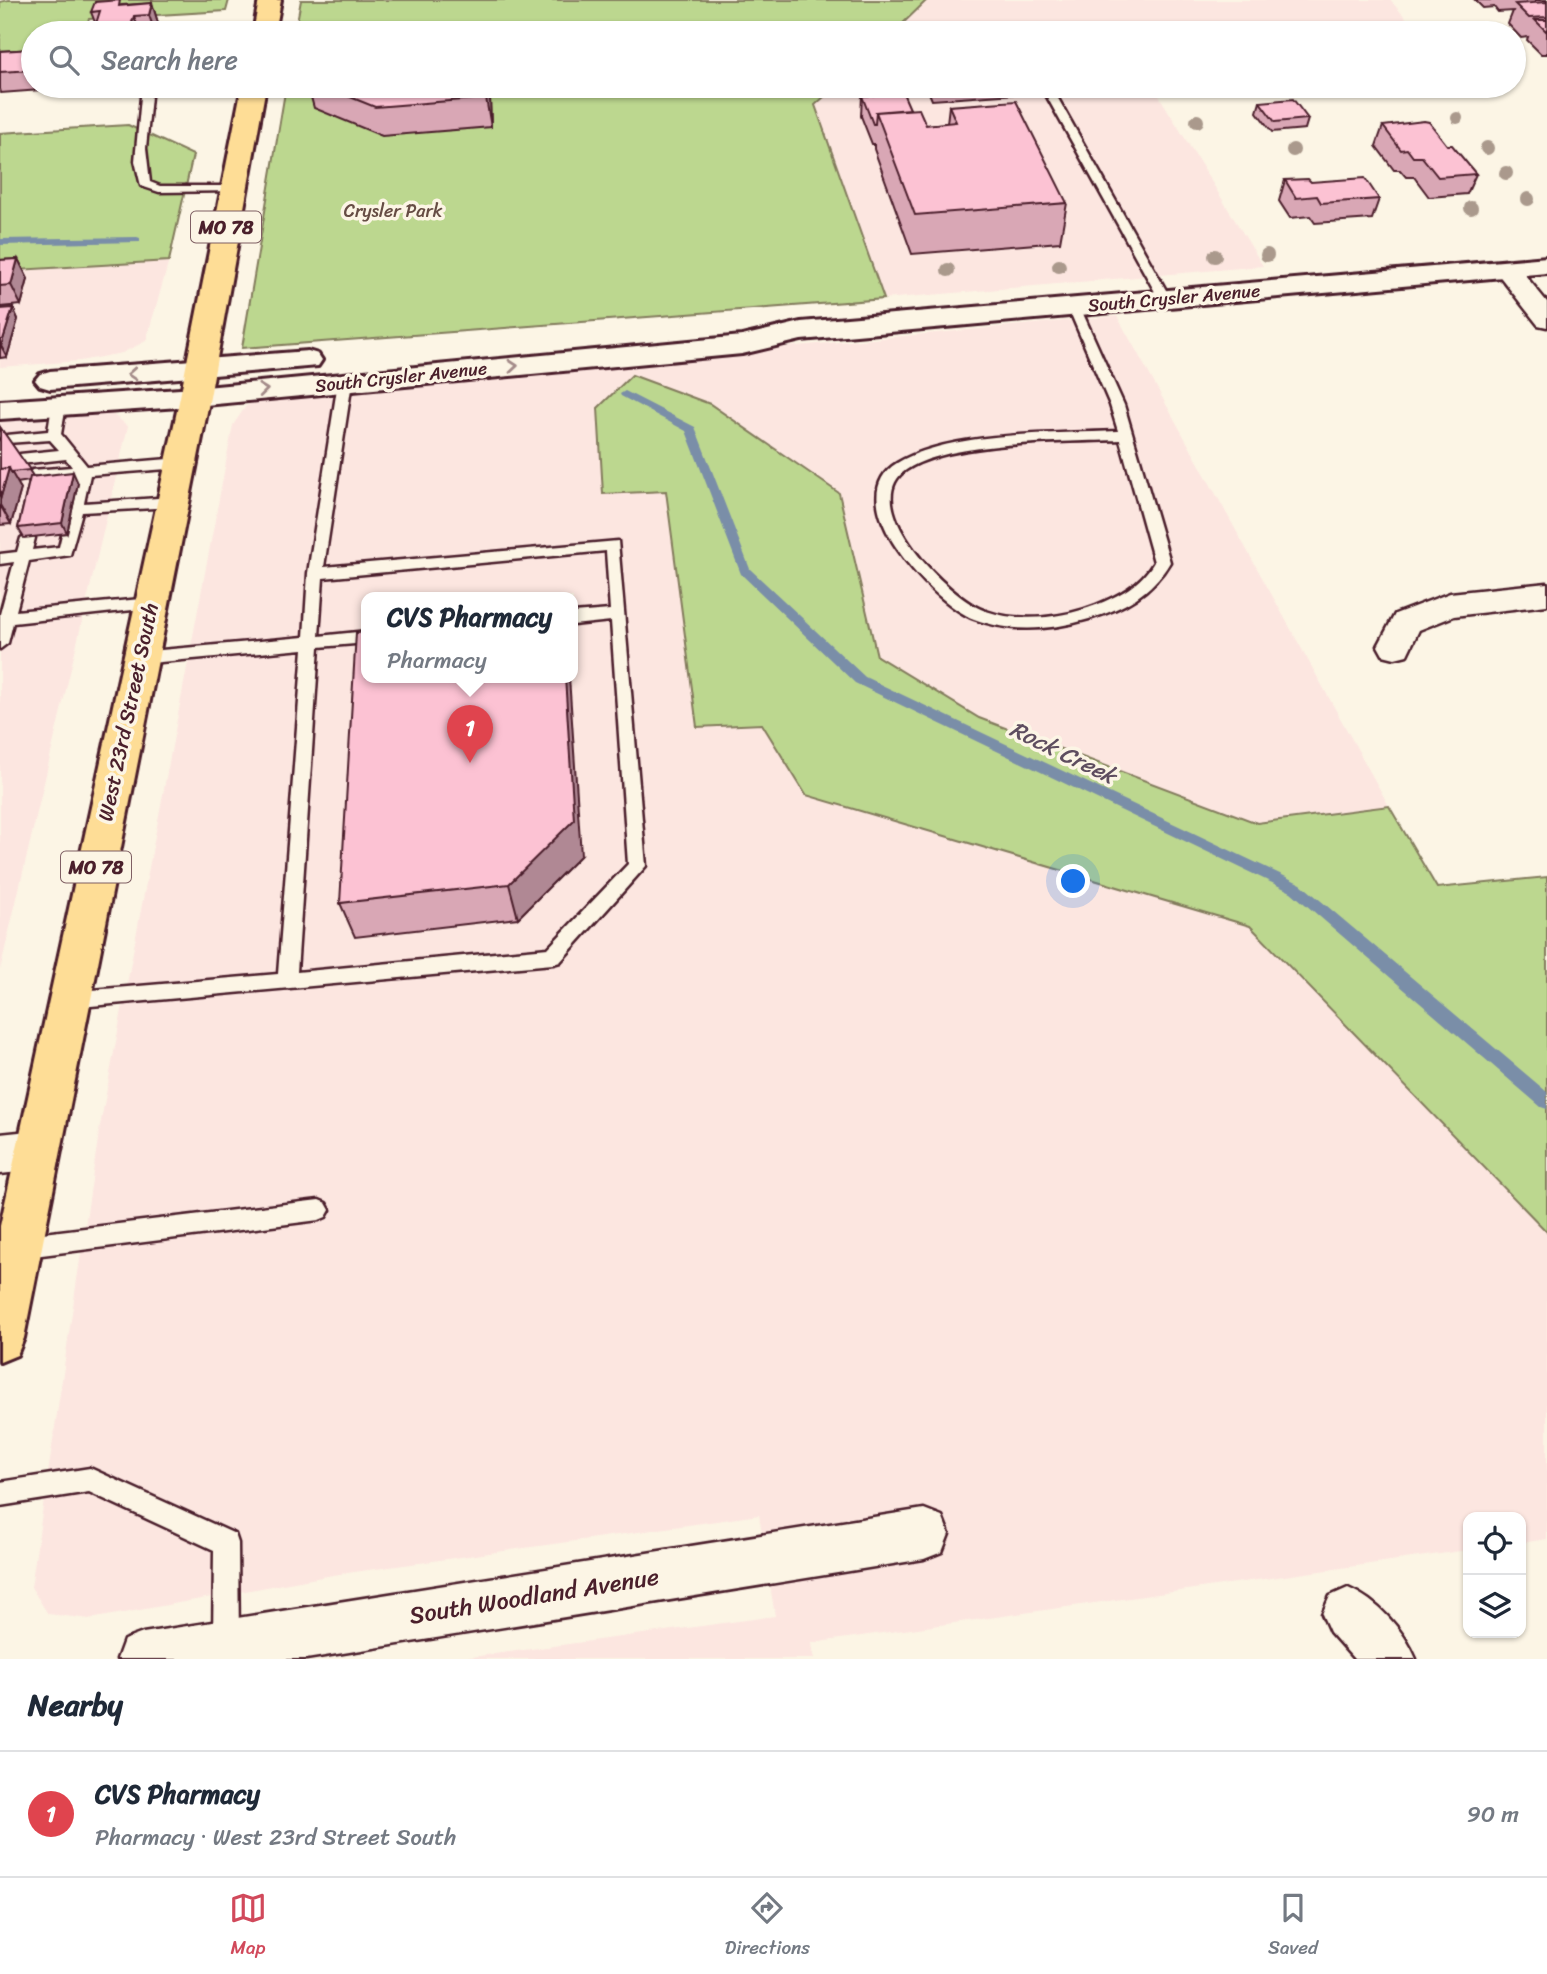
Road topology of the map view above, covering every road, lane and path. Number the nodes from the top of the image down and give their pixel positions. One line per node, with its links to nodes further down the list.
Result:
1 (270, 0): 2 (main road)
2 (266, 21)
3 (147, 98): 6 (lane)
4 (252, 98): 6 (main road, West 23rd Street South / MO 78)
5 (1053, 98): 9 (lane)
6 (234, 189): 14 (main road, West 23rd Street South / MO 78)
7 (1547, 265): 8 (main road, South Crysler Avenue)
8 (1507, 269): 9 (main road, South Crysler Avenue); 11 (street)
9 (1165, 299): 10 (main road, South Crysler Avenue)
10 (1074, 307): 12 (main road, South Crysler Avenue); 18 (lane)
11 (1547, 319)
12 (801, 331): 13 (main road, South Crysler Avenue, one-way to 12); 14 (main road, South Crysler Avenue)
13 (345, 382): 14 (main road, South Crysler Avenue, one-way to 13); 30 (lane)
14 (197, 383): 15 (main road, South Crysler Avenue, one-way to 15); 17 (main road, South Crysler Avenue); 22 (main road, West 23rd Street South / MO 78)
15 (0, 384)
16 (0, 410): 17 (main road, South Crysler Avenue)
17 (57, 420): 19 (lane); 20 (lane)
18 (1126, 435): 18 (lane)
19 (7, 439)
20 (66, 454): 21 (lane); 23 (lane)
21 (20, 459)
22 (180, 463): 23 (lane); 25 (main road, West 23rd Street South / MO 78)
23 (84, 472): 24 (lane); 26 (lane)
24 (39, 479)
25 (173, 502): 26 (lane); 32 (main road, West 23rd Street South / MO 78)
26 (75, 508): 28 (lane)
27 (28, 538): 28 (lane)
28 (22, 556): 29 (lane); 34 (lane)
29 (0, 559)
30 (316, 573): 33 (lane); 37 (lane)
31 (1547, 594): 39 (street)
32 (151, 603): 34 (lane); 40 (main road, West 23rd Street South / MO 78)
33 (618, 615): 35 (lane); 41 (lane)
34 (7, 618): 38 (lane)
35 (578, 619)
36 (361, 638): 37 (lane)
37 (312, 642): 40 (lane); 41 (lane)
38 (0, 643)
39 (1395, 646)
40 (139, 658): 42 (main road, West 23rd Street South / MO 78)
41 (287, 981): 42 (lane)
42 (69, 1000): 43 (main road, West 23rd Street South / MO 78)
43 (19, 1152): 45 (main road, West 23rd Street South / MO 78)
44 (319, 1210): 45 (lane)
45 (18, 1247): 46 (main road, West 23rd Street South / MO 78)
46 (0, 1338)
47 (0, 1494): 50 (lane)
48 (924, 1534): 50 (street, South Woodland Avenue)
49 (1348, 1614): 52 (street)
50 (226, 1645): 51 (street, South Woodland Avenue)
51 (143, 1659)
52 (1390, 1659)

